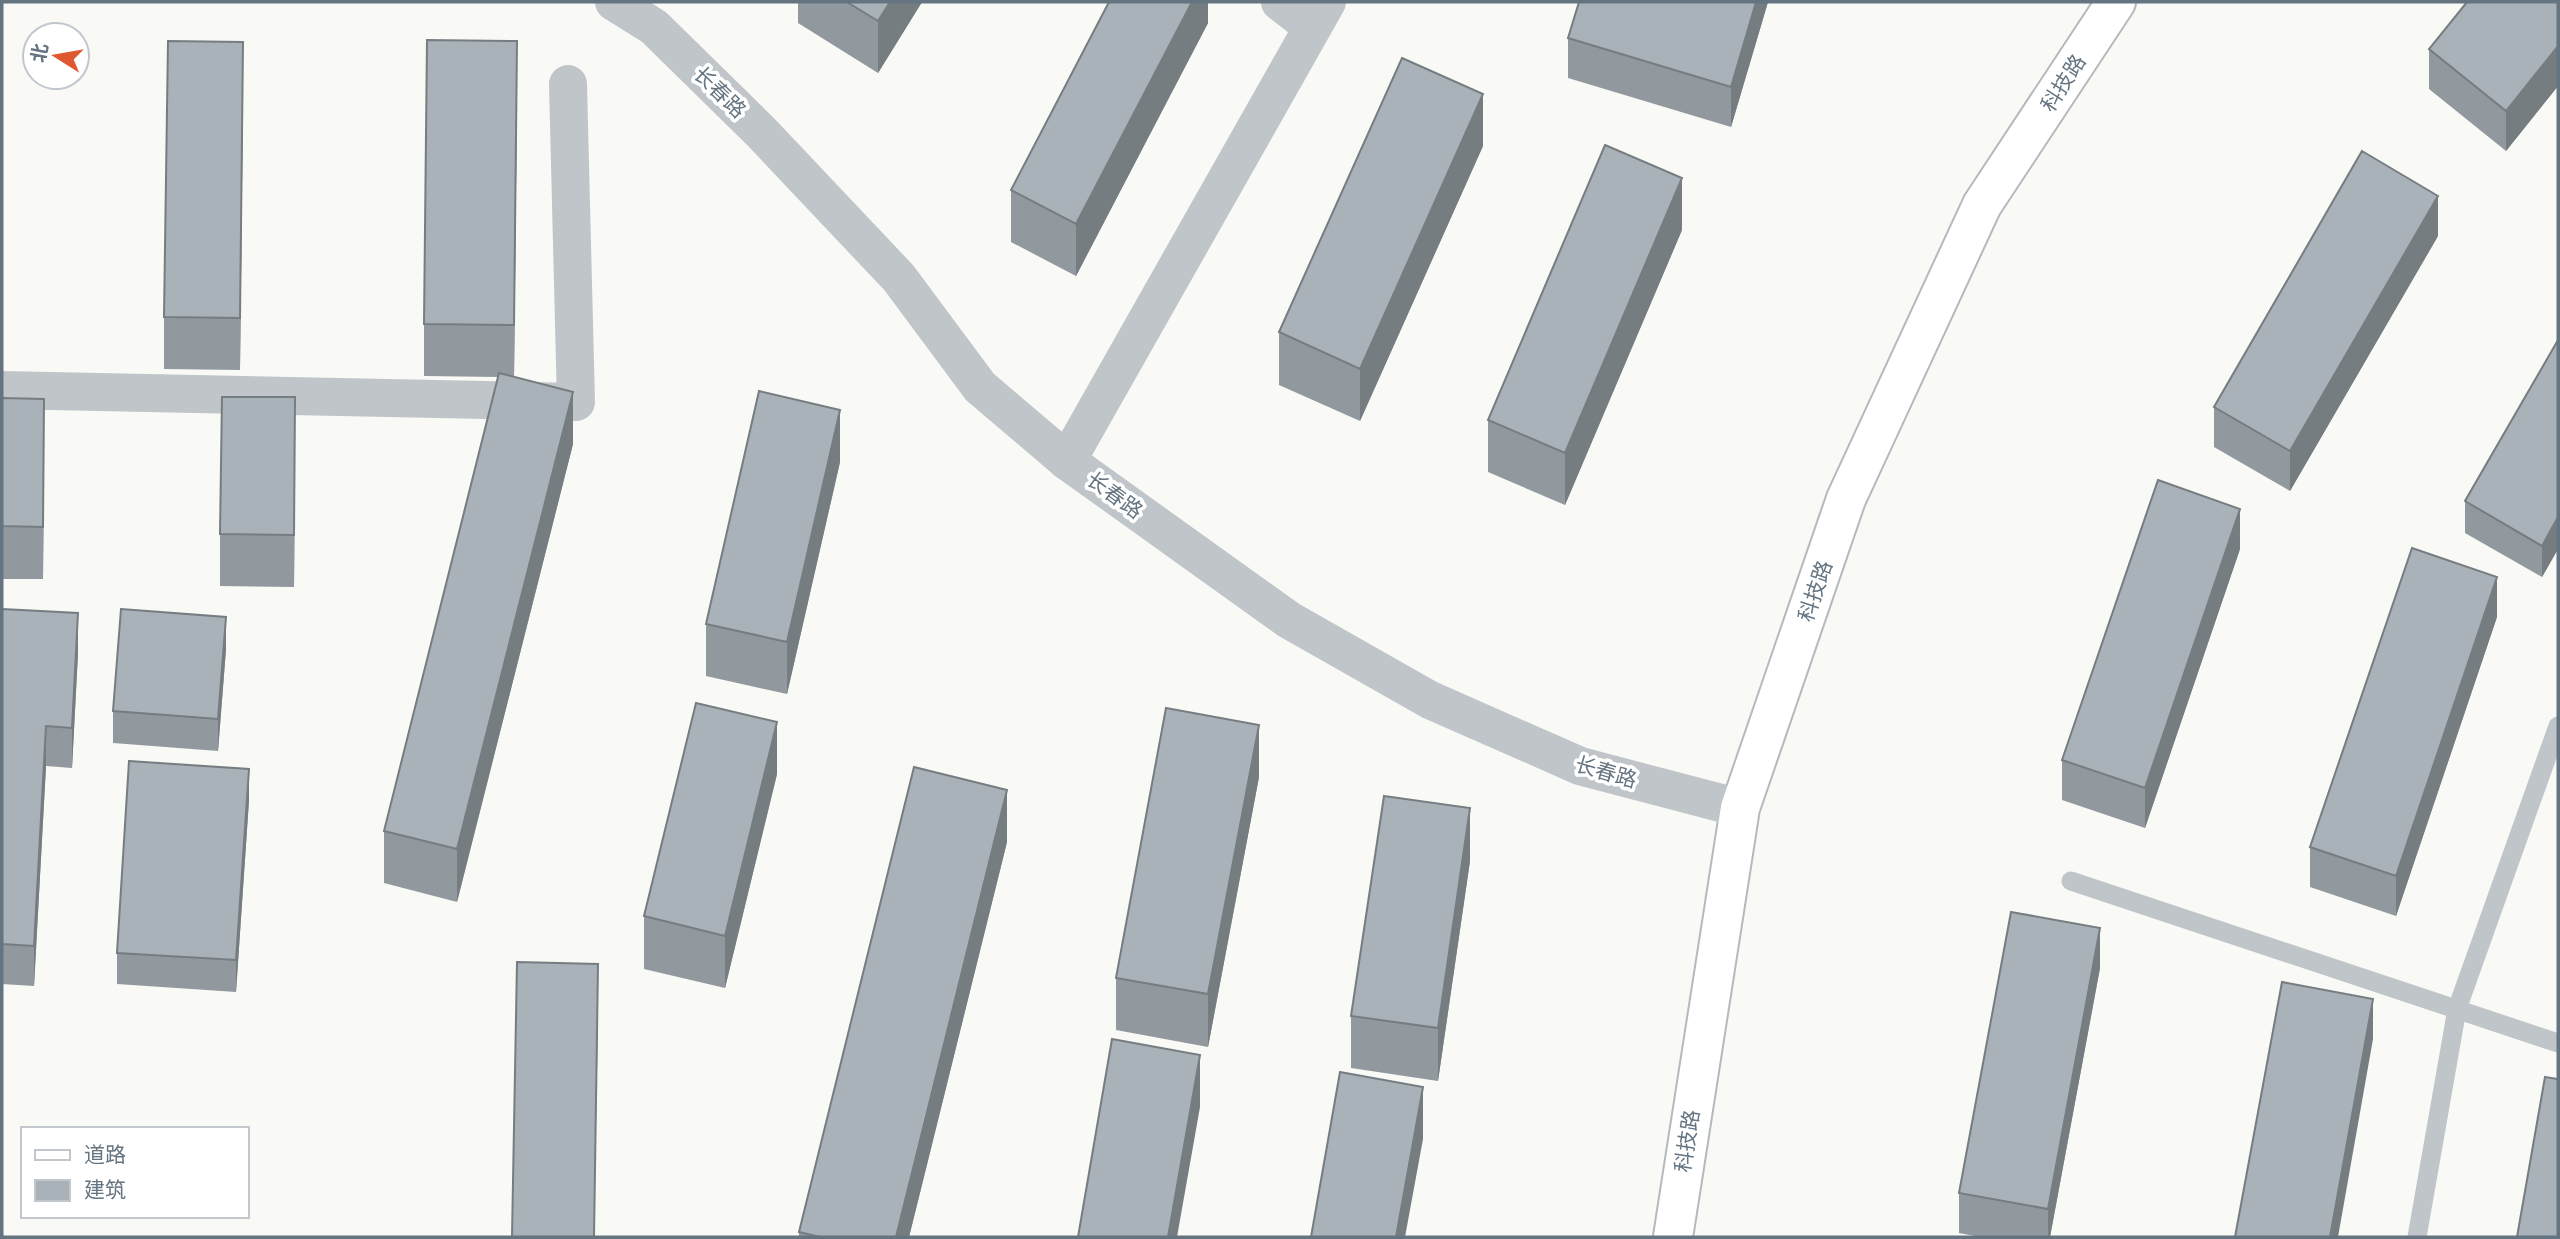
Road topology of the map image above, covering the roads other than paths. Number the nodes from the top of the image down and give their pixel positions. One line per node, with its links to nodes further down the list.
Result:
1 (614, 2): 7 (street, 长春路)
2 (1280, 2): 4 (street)
3 (2116, 2): 9 (main road, 科技路)
4 (1319, 14): 7 (street)
5 (568, 84): 6 (street)
6 (2, 390)
7 (1067, 461): 9 (street, 长春路)
8 (2558, 726): 11 (lane)
9 (1740, 808): 13 (main road, 科技路)
10 (2071, 881): 11 (lane)
11 (2457, 1009): 12 (lane); 14 (lane)
12 (2558, 1042)
13 (1673, 1237)
14 (2417, 1237)

